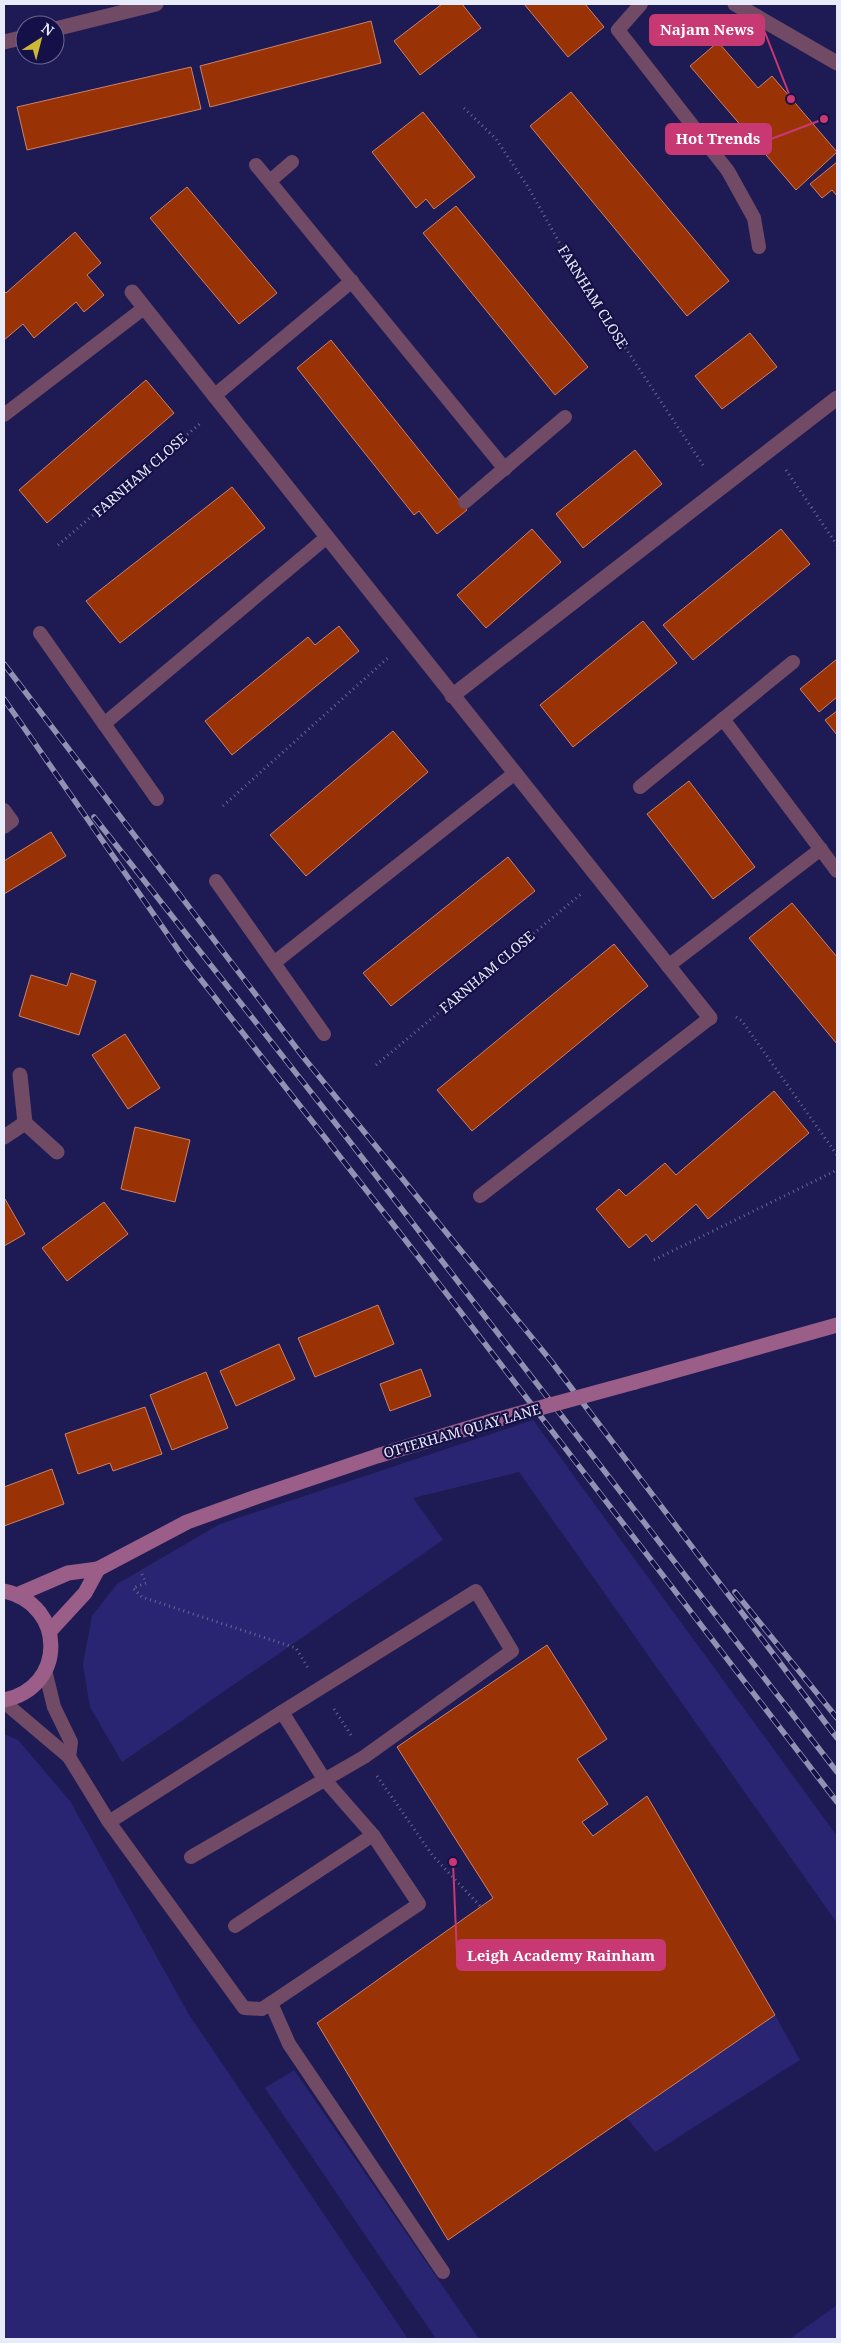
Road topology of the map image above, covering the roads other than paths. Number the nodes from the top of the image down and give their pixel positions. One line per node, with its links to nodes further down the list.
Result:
1 (156, 4): 4 (street)
2 (641, 4): 9 (lane)
3 (736, 4): 5 (street)
4 (65, 27)
5 (837, 63)
6 (292, 162): 8 (lane)
7 (256, 165): 8 (lane)
8 (270, 181): 10 (lane)
9 (759, 247)
10 (352, 280): 14 (lane); 17 (lane)
11 (132, 292): 12 (street)
12 (144, 308): 14 (street); 15 (lane)
13 (837, 398): 22 (street)
14 (218, 400): 19 (street)
15 (4, 415)
16 (565, 418): 17 (lane)
17 (505, 469): 18 (lane)
18 (465, 502)
19 (327, 537): 22 (street); 24 (lane)
20 (40, 632): 24 (lane)
21 (793, 662): 23 (lane)
22 (452, 696): 25 (street)
23 (723, 719): 26 (lane); 30 (lane)
24 (104, 724): 27 (lane)
25 (515, 773): 33 (lane); 34 (street)
26 (640, 787)
27 (157, 799)
28 (4, 810): 29 (lane)
29 (4, 827)
30 (820, 849): 31 (lane); 34 (lane)
31 (837, 871)
32 (216, 881): 33 (lane)
33 (275, 962): 36 (lane)
34 (668, 966): 35 (street)
35 (710, 1018): 41 (lane)
36 (324, 1034)
37 (20, 1075): 38 (street)
38 (25, 1123): 39 (street); 40 (street)
39 (4, 1137)
40 (57, 1152)
41 (480, 1196)
42 (837, 1325): 43 (street, OTTERHAM QUAY LANE, bridge)
43 (98, 1569): 44 (street, OTTERHAM QUAY LANE); 45 (street)
44 (10, 1593): 45 (street, OTTERHAM QUAY LANE)
45 (50, 1631): 46 (street)
46 (45, 1670): 47 (street); 49 (lane)
47 (4, 1701): 49 (lane)
48 (282, 1712): 50 (lane); 50 (lane); 51 (lane)
49 (69, 1757): 51 (lane)
50 (324, 1780): 52 (lane); 53 (lane)
51 (109, 1822): 55 (lane)
52 (373, 1835): 54 (lane); 55 (lane)
53 (191, 1857)
54 (234, 1926)
55 (271, 2003): 56 (lane)
56 (443, 2272)

